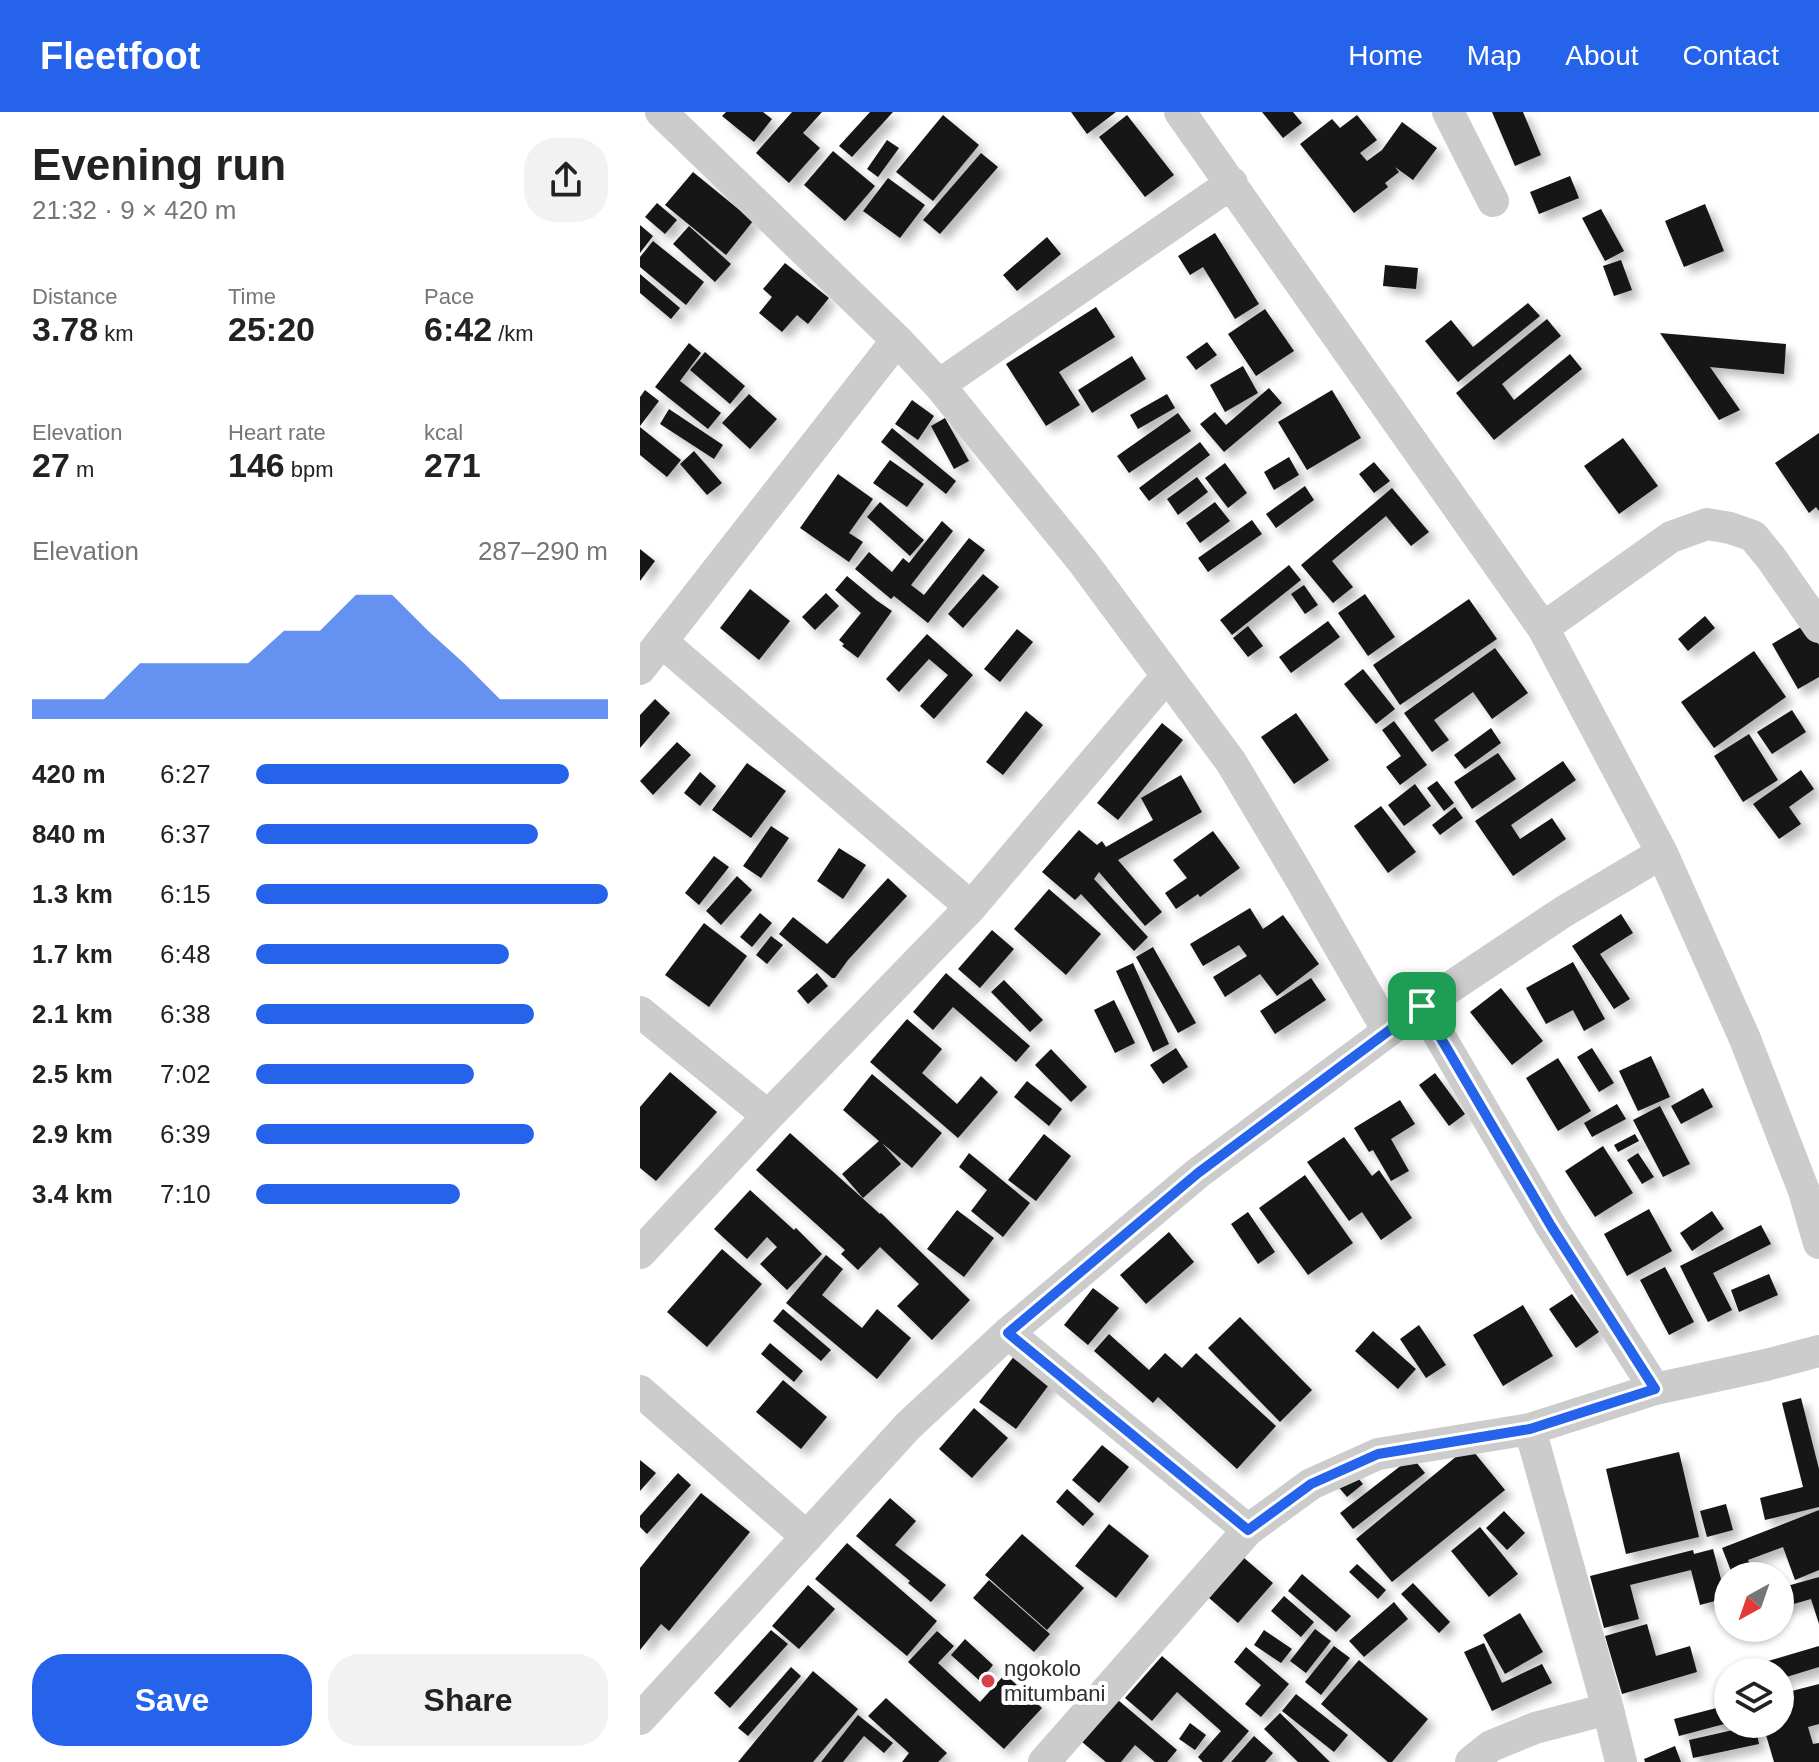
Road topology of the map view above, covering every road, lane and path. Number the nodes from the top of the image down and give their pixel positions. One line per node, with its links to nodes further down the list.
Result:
1 (661, 112): 6 (street)
2 (1180, 112): 4 (street)
3 (1448, 112): 5 (street)
4 (1232, 183): 7 (street); 9 (street)
5 (1493, 201)
6 (897, 340): 7 (street); 10 (street)
7 (939, 385): 12 (street)
8 (1819, 627): 9 (street)
9 (1543, 628): 13 (street)
10 (662, 642): 11 (street); 14 (street)
11 (640, 669)
12 (1167, 676): 14 (street); 17 (street)
13 (1662, 853): 15 (street); 19 (street)
14 (971, 907): 18 (street)
15 (1422, 1006): 17 (street); 23 (street)
16 (640, 1012): 18 (street)
17 (1388, 1031): 21 (street)
18 (768, 1116): 20 (street)
19 (1819, 1243)
20 (640, 1253)
21 (1008, 1333): 26 (street); 27 (street)
22 (1819, 1351): 23 (street)
23 (1655, 1389): 25 (street)
24 (640, 1391): 27 (street)
25 (1530, 1429): 26 (street); 28 (street)
26 (1248, 1530): 30 (street)
27 (807, 1537): 29 (street)
28 (1608, 1709): 31 (street); 32 (street)
29 (640, 1719)
30 (1044, 1762)
31 (1471, 1762)
32 (1621, 1762)

